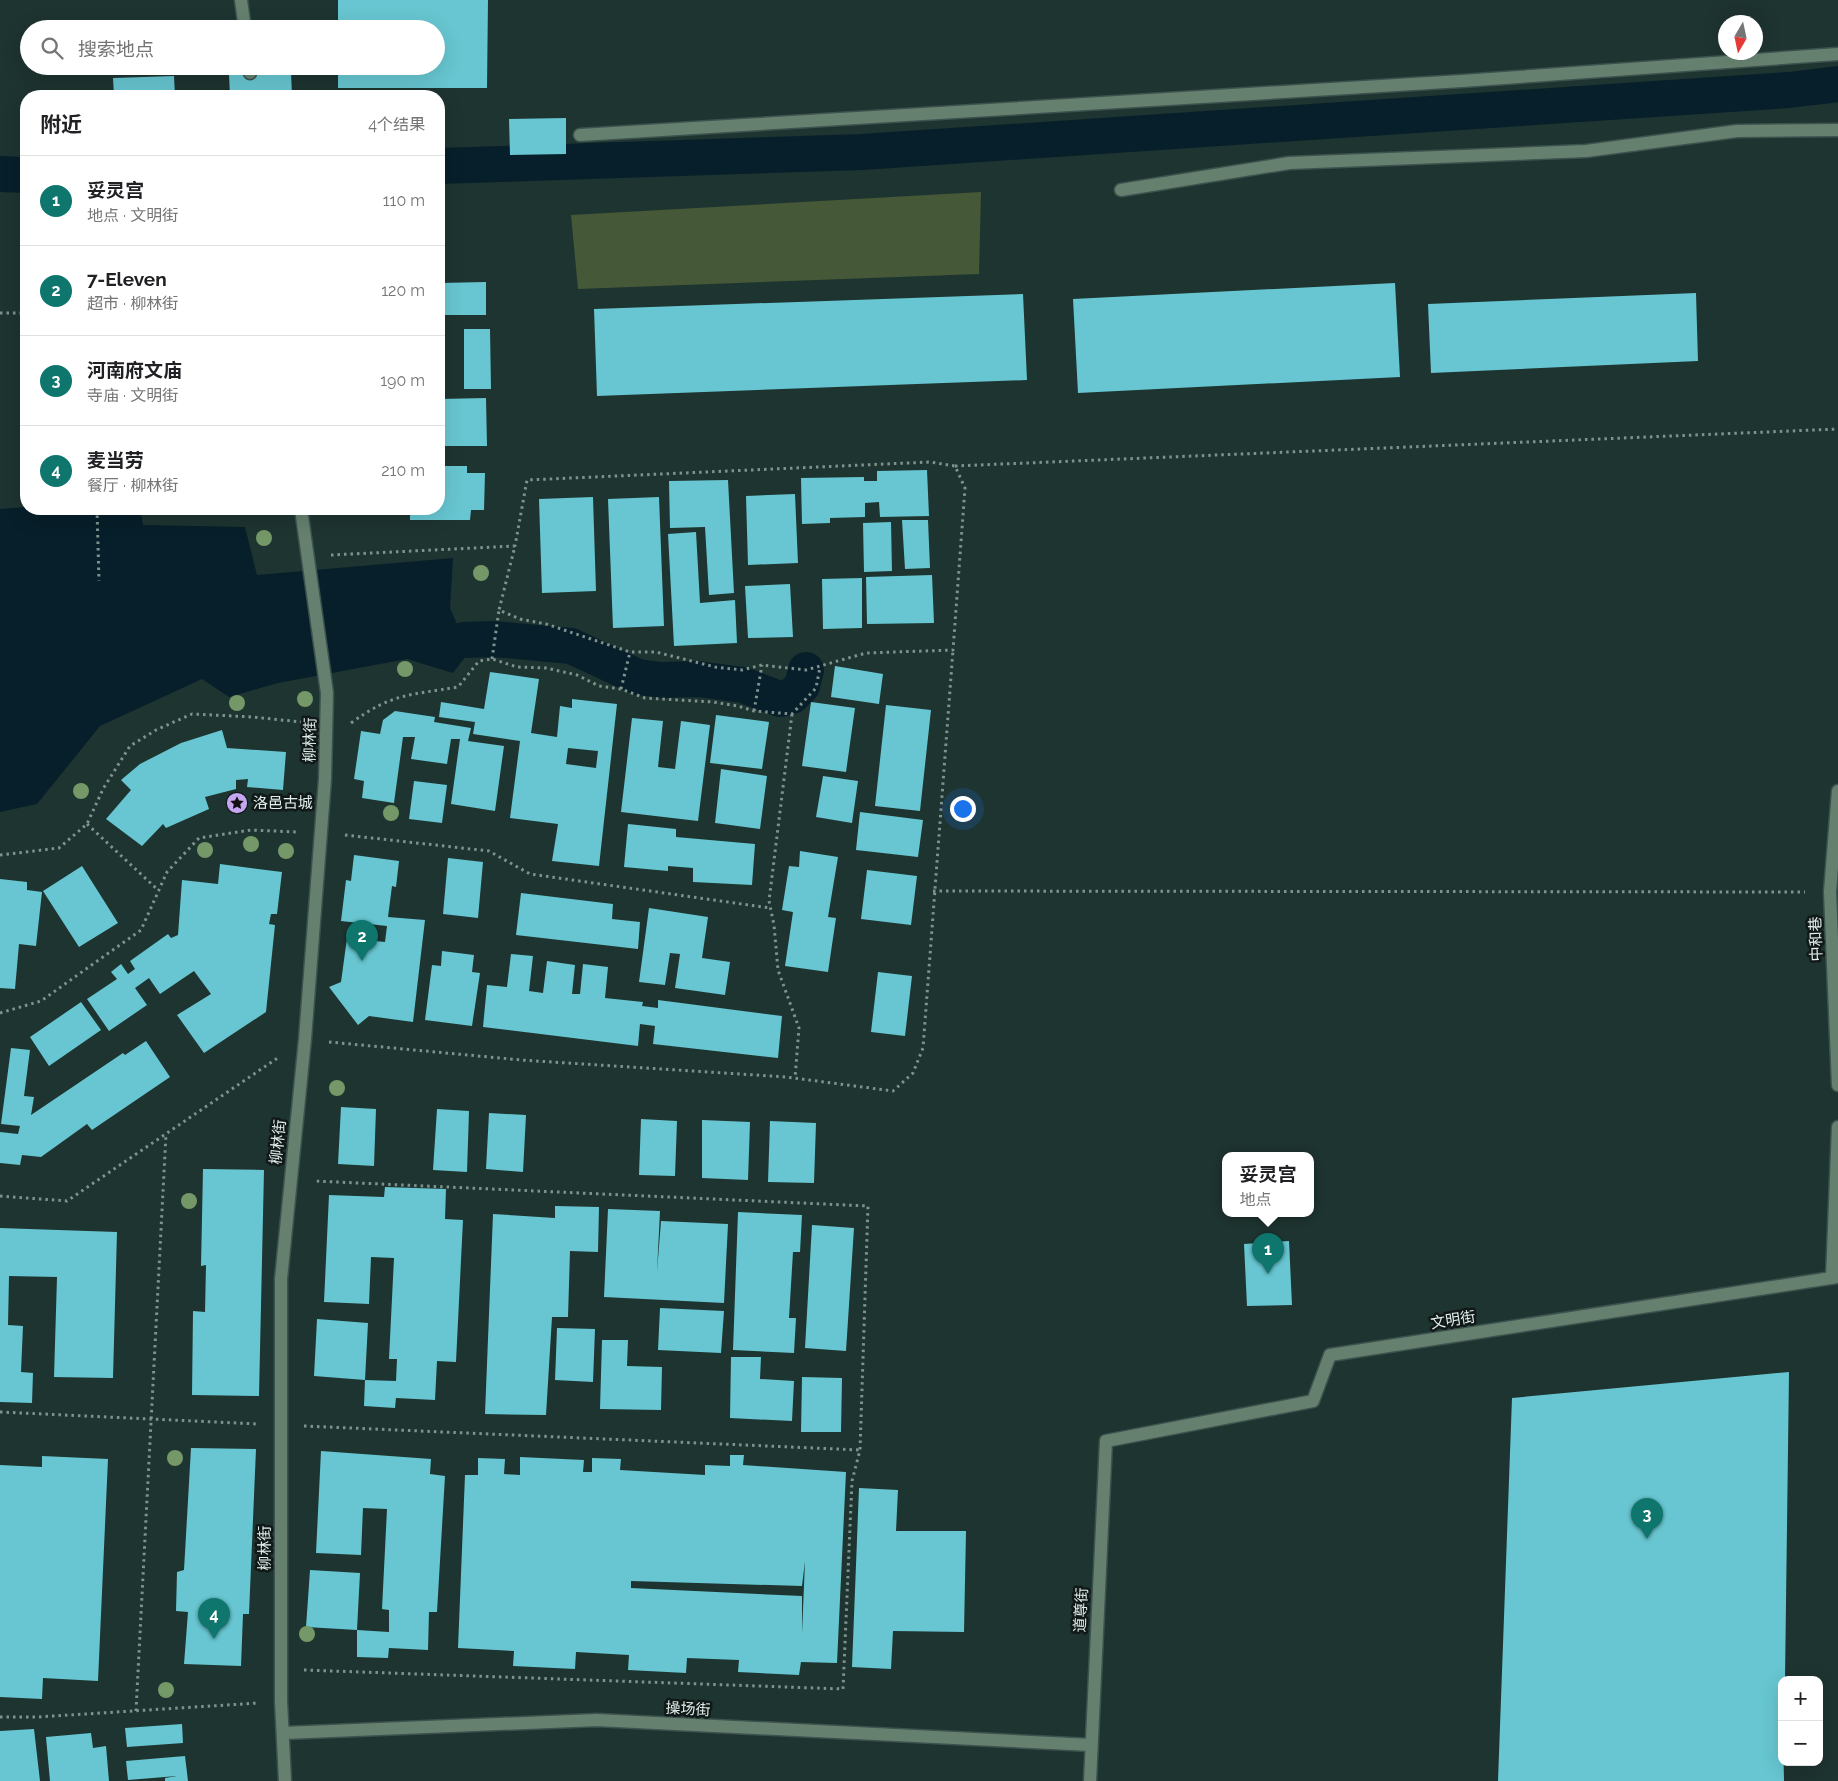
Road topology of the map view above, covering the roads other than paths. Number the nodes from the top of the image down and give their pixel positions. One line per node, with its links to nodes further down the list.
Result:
1 (241, 0): 2 (street)
2 (244, 20)
3 (1838, 54): 5 (street)
4 (1838, 130): 6 (street)
5 (580, 135)
6 (1121, 190)
7 (302, 515): 13 (street, 柳林街)
8 (1838, 791): 9 (street, 中和巷)
9 (1838, 1085)
10 (1838, 1127): 11 (street)
11 (1835, 1277): 12 (street, 文明街)
12 (1106, 1441): 14 (street, 道尊街)
13 (284, 1733): 14 (street, 操场街); 15 (street, 柳林街)
14 (1091, 1745): 16 (street, 道尊街)
15 (285, 1781)
16 (1090, 1781)

